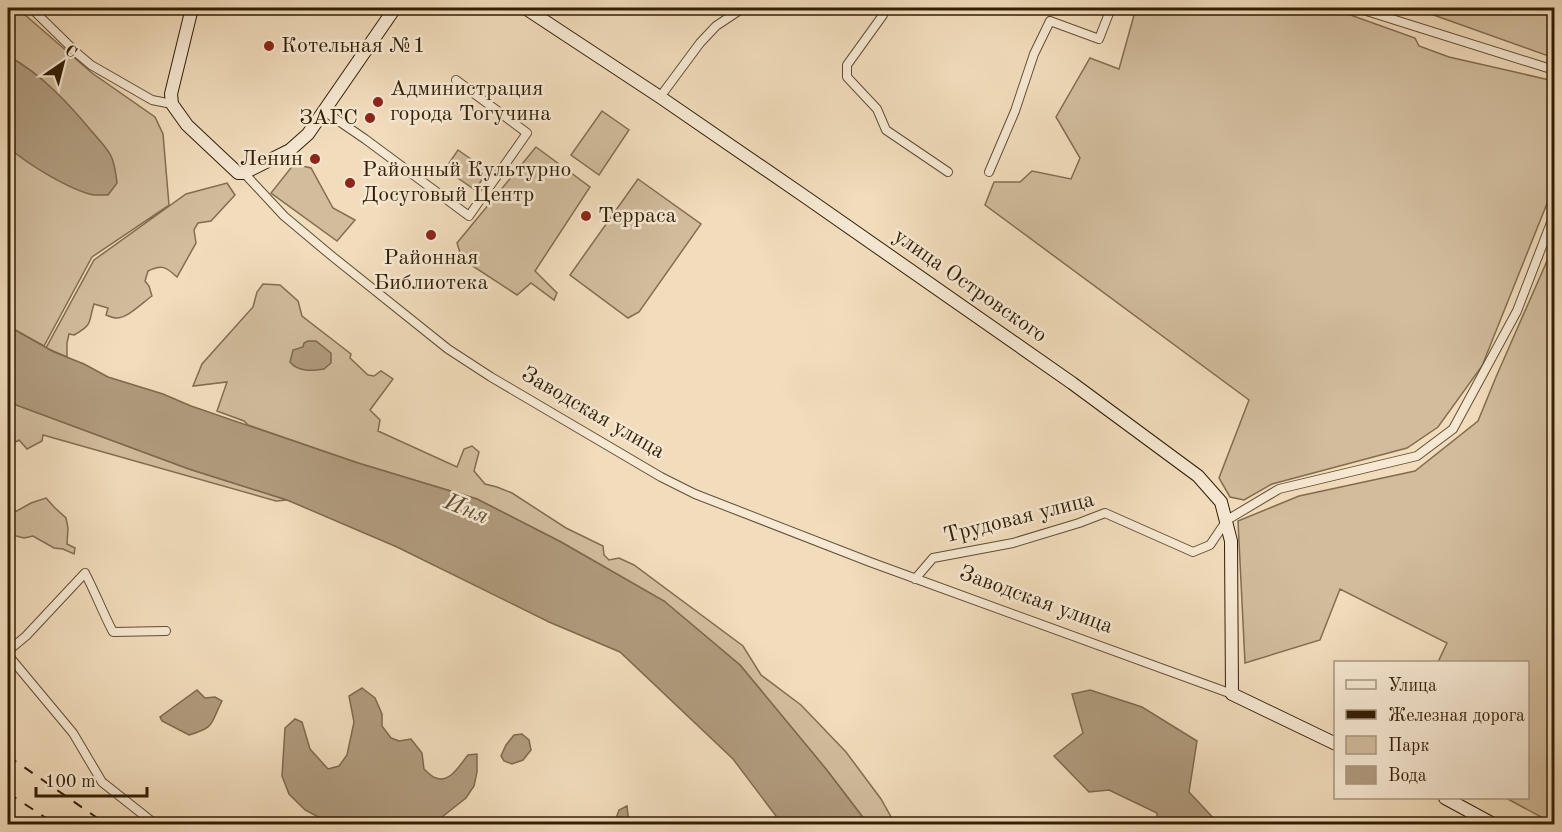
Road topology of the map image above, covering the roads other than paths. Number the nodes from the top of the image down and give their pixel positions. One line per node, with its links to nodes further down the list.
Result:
1 (31, 8): 12 (street)
2 (192, 8): 12 (street)
3 (395, 8): 13 (street)
4 (525, 8): 11 (street, улица Островского)
5 (743, 8): 11 (street)
6 (883, 8): 14 (street)
7 (1111, 8): 15 (street)
8 (1357, 8): 9 (street)
9 (1554, 70)
10 (456, 80): 13 (street)
11 (660, 97): 18 (street, улица Островского)
12 (172, 104): 16 (street, Заводская улица)
13 (324, 111): 16 (street)
14 (948, 172)
15 (989, 172)
16 (244, 173): 19 (street, Заводская улица)
17 (1554, 215): 18 (street)
18 (1227, 520): 19 (street, Трудовая улица); 22 (street, улица Островского)
19 (915, 579): 22 (street, Заводская улица)
20 (166, 631): 21 (street)
21 (8, 653): 25 (street)
22 (1232, 694): 23 (street)
23 (1334, 744)
24 (1447, 799): 26 (street)
25 (155, 825)
26 (1492, 825)

